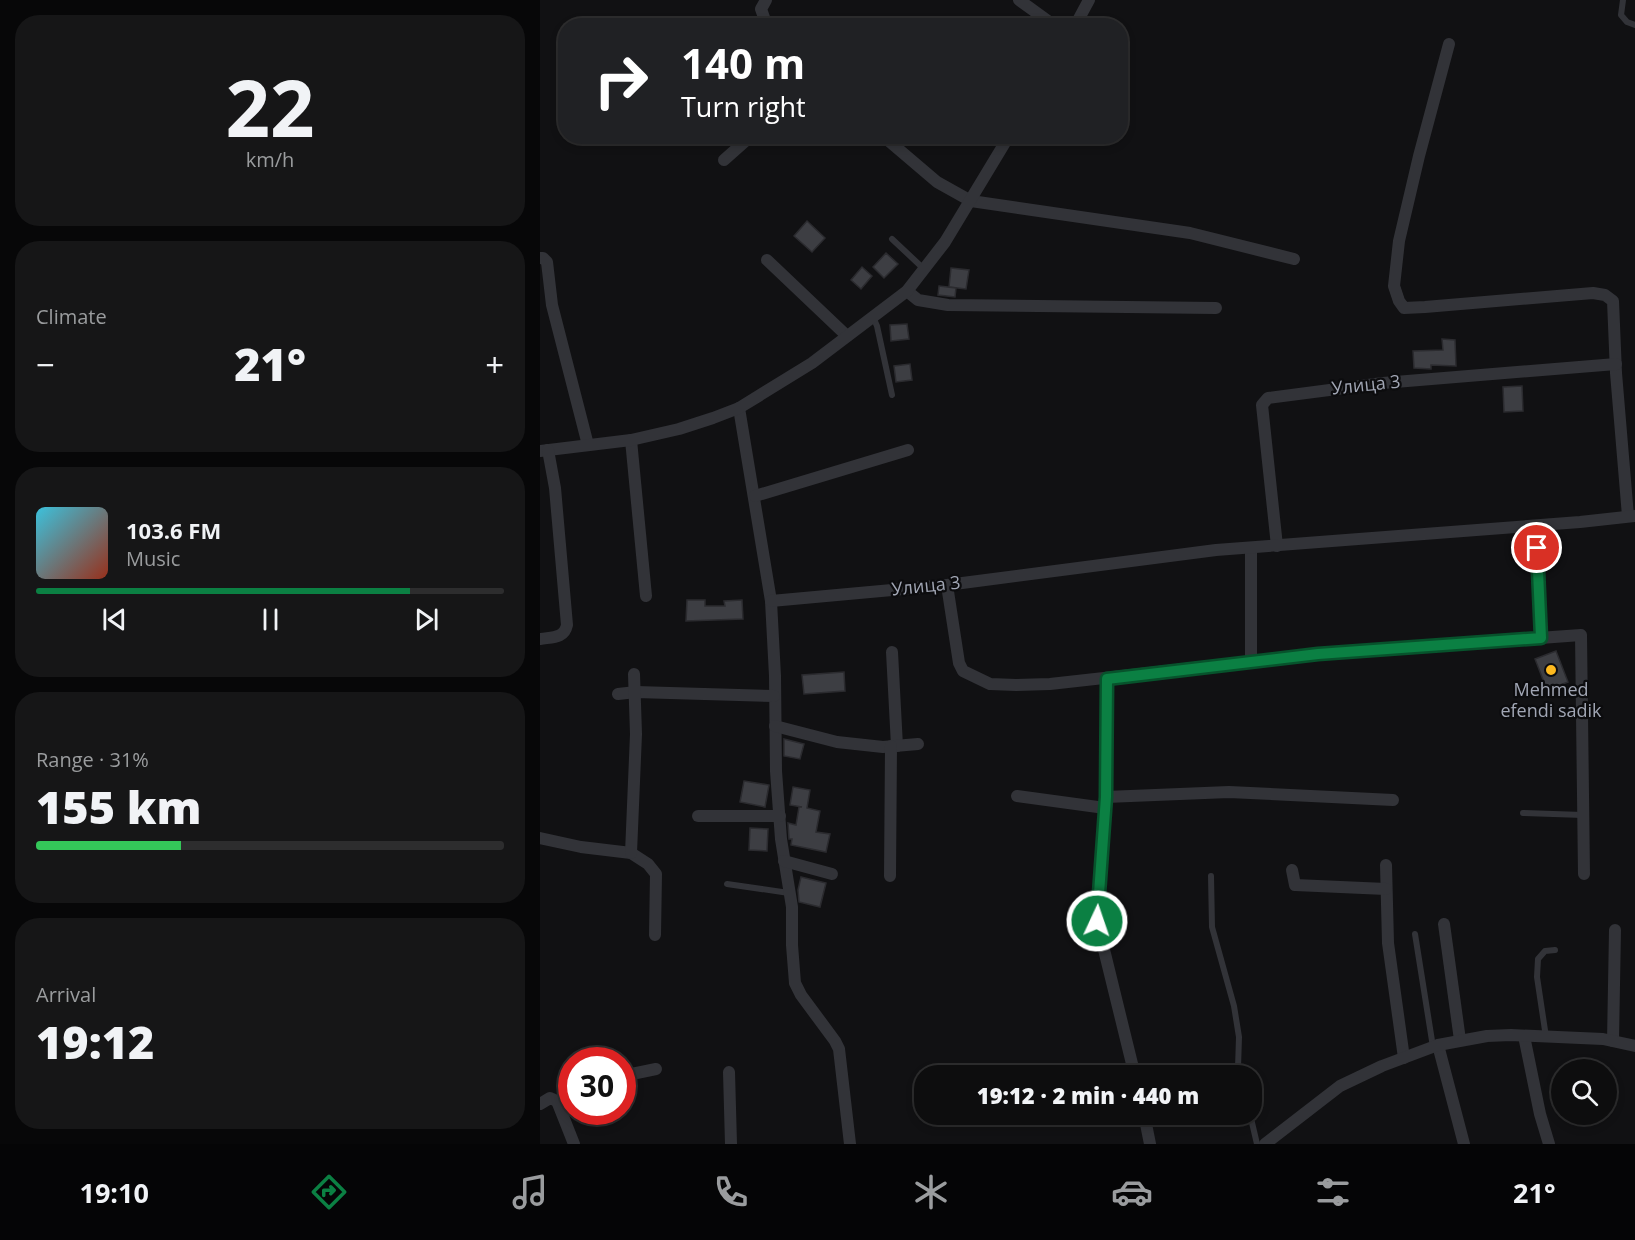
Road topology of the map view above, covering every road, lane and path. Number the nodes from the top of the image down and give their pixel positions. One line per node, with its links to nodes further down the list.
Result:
1 (765, 0): 5 (street)
2 (1019, 0): 6 (street)
3 (1089, 0): 7 (street)
4 (1623, 0): 8 (lane)
5 (763, 18)
6 (1044, 18)
7 (1079, 18)
8 (1635, 25)
9 (1449, 44): 24 (street)
10 (742, 144): 13 (street)
11 (893, 144): 14 (street)
12 (1004, 144): 14 (street)
13 (724, 160)
14 (971, 201): 17 (street); 19 (street)
15 (892, 239): 19 (lane)
16 (540, 258): 28 (street)
17 (1294, 259)
18 (767, 260): 23 (street)
19 (925, 269): 20 (street)
20 (908, 291): 21 (street); 22 (street)
21 (1216, 308)
22 (873, 317): 23 (street); 25 (lane)
23 (847, 336): 26 (street)
24 (1616, 364): 32 (street); 34 (street, Улица 3)
25 (892, 395)
26 (739, 408): 27 (street); 31 (street)
27 (631, 440): 28 (street); 37 (street)
28 (588, 445): 30 (street)
29 (908, 450): 31 (street)
30 (544, 451): 40 (street)
31 (755, 496): 38 (street)
32 (1631, 516): 33 (street, Улица 3)
33 (1536, 526): 34 (street, Улица 3); 39 (street)
34 (1277, 546): 35 (street, Улица 3)
35 (1251, 548): 36 (street, Улица 3); 42 (street)
36 (947, 585): 38 (street, Улица 3); 44 (street)
37 (646, 596)
38 (771, 601): 47 (street)
39 (1541, 638): 42 (street); 55 (street)
40 (540, 639)
41 (892, 652): 50 (street)
42 (1251, 661): 44 (street)
43 (634, 674): 45 (street)
44 (1107, 679): 53 (street)
45 (636, 692): 46 (street); 47 (street); 59 (street)
46 (618, 694)
47 (774, 696): 48 (street)
48 (775, 726): 50 (street); 57 (street)
49 (918, 744): 50 (street)
50 (894, 746): 65 (street)
51 (1017, 796): 53 (street)
52 (1393, 800): 53 (street)
53 (1106, 802): 82 (street)
54 (1523, 813): 55 (lane)
55 (1583, 815): 64 (street)
56 (698, 816): 57 (street)
57 (780, 816): 60 (street)
58 (540, 838): 59 (street)
59 (631, 853): 72 (street)
60 (784, 861): 63 (street); 69 (street)
61 (1386, 865): 68 (street)
62 (1292, 870): 68 (street)
63 (832, 874)
64 (1584, 874)
65 (890, 876)
66 (1211, 876): 83 (lane)
67 (727, 884): 69 (lane)
68 (1386, 889): 81 (street)
69 (790, 893): 94 (street)
70 (1444, 924): 77 (street)
71 (1615, 930): 78 (street)
72 (655, 934)
73 (1415, 934): 79 (lane)
74 (1555, 950): 76 (lane)
75 (1524, 1036): 76 (street); 77 (street); 99 (street)
76 (1546, 1037): 78 (street)
77 (1460, 1040): 79 (street)
78 (1613, 1041): 80 (street)
79 (1435, 1046): 81 (street); 98 (street)
80 (1635, 1046)
81 (1404, 1058): 97 (street)
82 (1132, 1065)
83 (1238, 1065)
84 (656, 1070): 86 (street)
85 (729, 1072): 93 (street)
86 (636, 1074)
87 (558, 1103): 88 (street)
88 (540, 1104)
89 (567, 1125): 92 (street)
90 (1146, 1125): 95 (street)
91 (1253, 1125): 96 (lane)
92 (574, 1144)
93 (731, 1144)
94 (850, 1144)
95 (1150, 1144)
96 (1257, 1144)
97 (1264, 1144)
98 (1464, 1144)
99 (1549, 1144)

